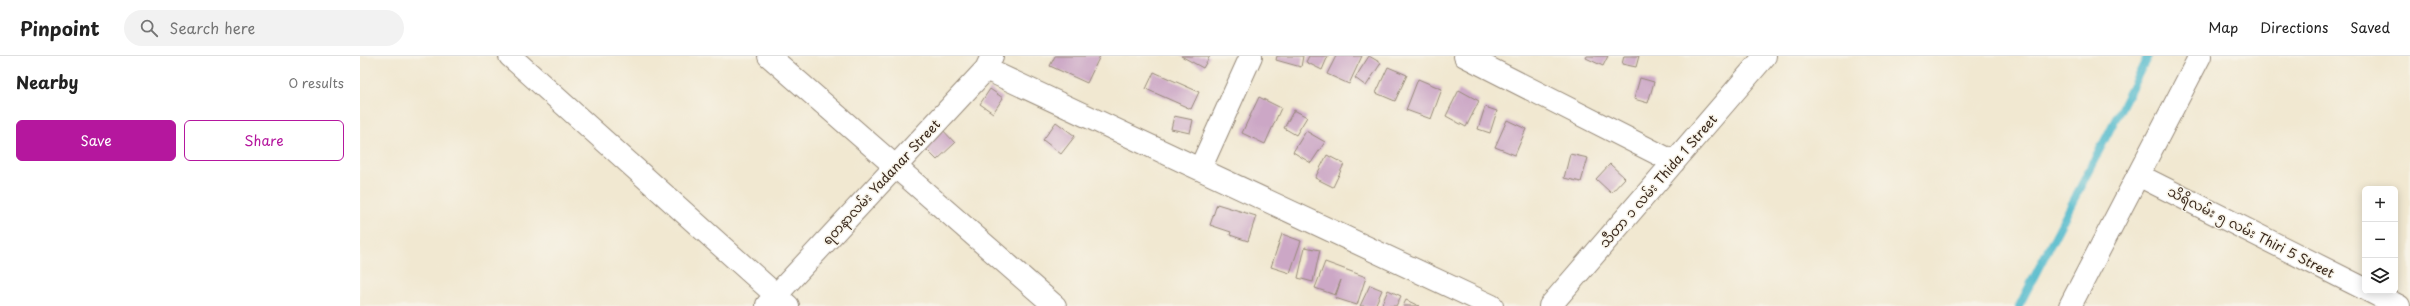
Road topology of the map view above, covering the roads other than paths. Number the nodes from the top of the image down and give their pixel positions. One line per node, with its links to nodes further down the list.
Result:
1 (510, 56): 14 (street)
2 (769, 56): 9 (street)
3 (1251, 56): 10 (street)
4 (1466, 56): 8 (street)
5 (1765, 56): 8 (street, သီတာ ၁ လမ်း Thida 1 Street)
6 (2200, 56): 11 (street)
7 (989, 62): 9 (street, ရတနာလမ်း Yadanar Street); 10 (street)
8 (1674, 162): 17 (street, သီတာ ၁ လမ်း Thida 1 Street)
9 (895, 167): 14 (street, ရတနာလမ်း Yadanar Street); 15 (street)
10 (1200, 170): 16 (street)
11 (2138, 175): 12 (street, သိရိလမ်း ၅ လမ်း Thiri 5 Street); 18 (street)
12 (2362, 287)
13 (2375, 294): 19 (street)
14 (776, 302)
15 (1055, 306)
16 (1492, 306)
17 (1550, 306)
18 (2070, 306)
19 (2399, 306)

